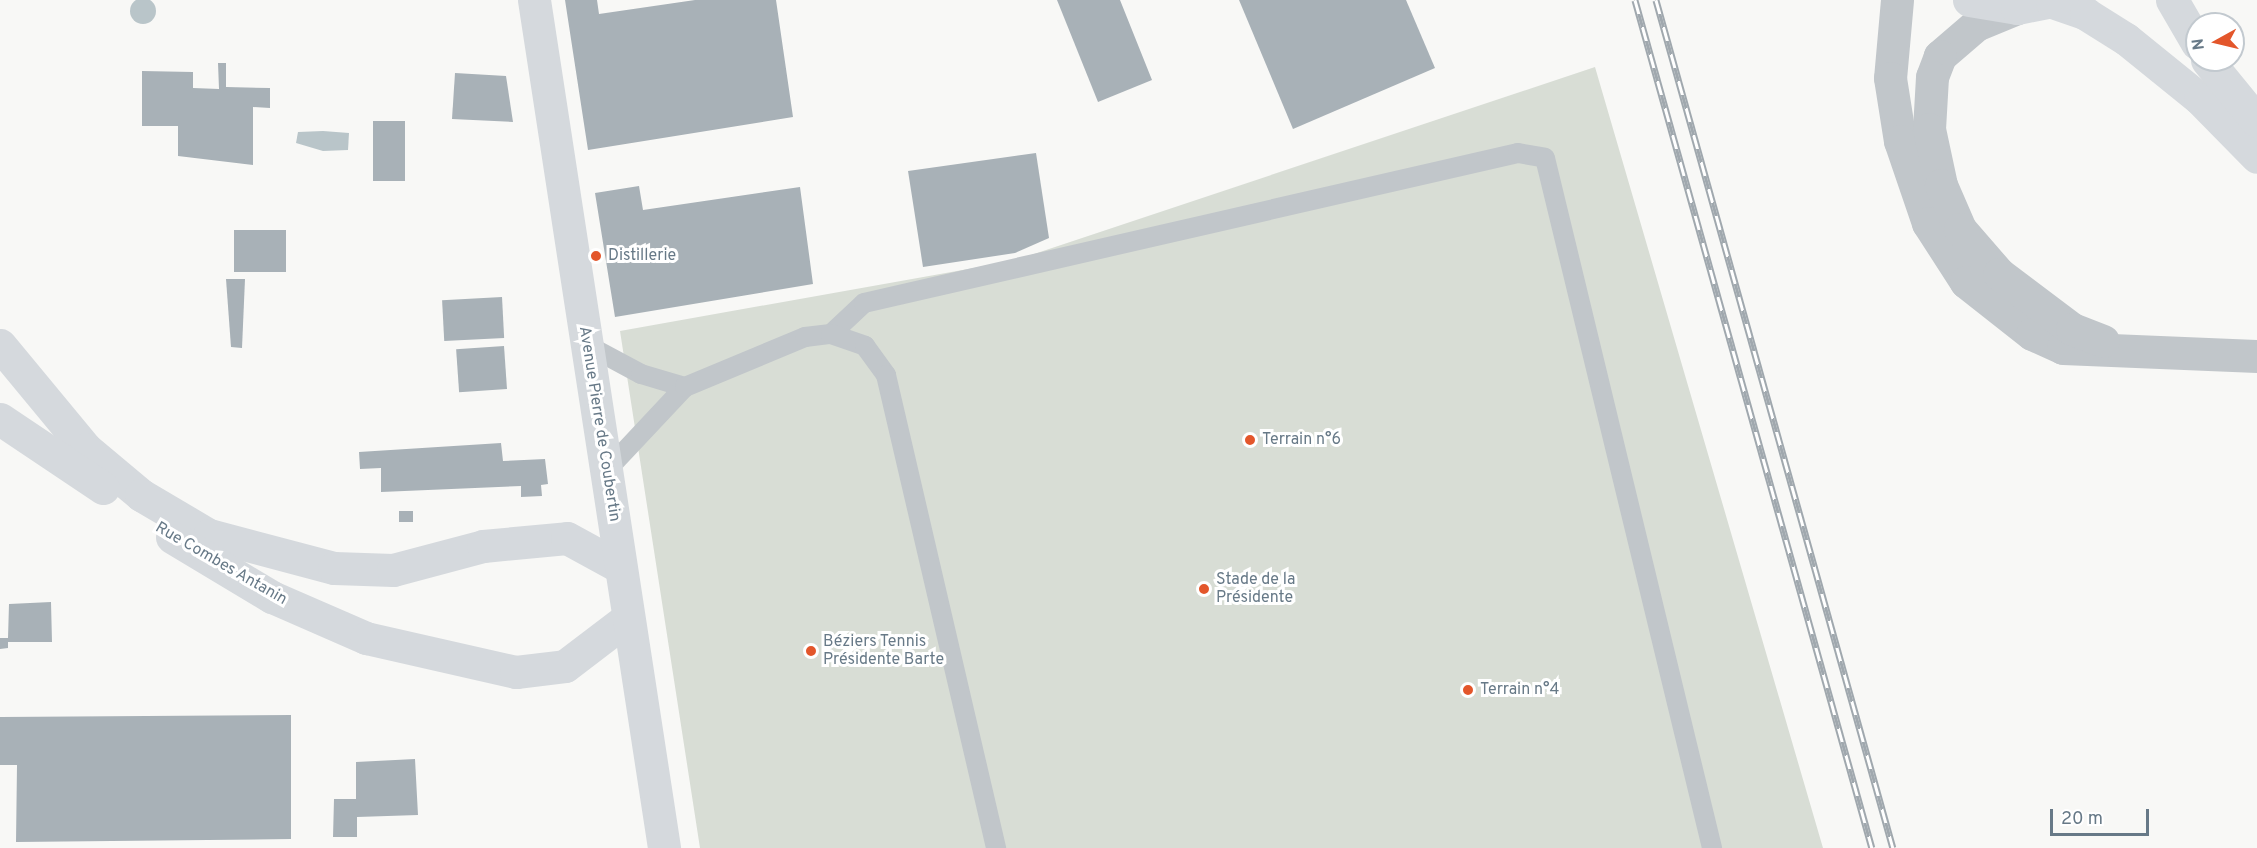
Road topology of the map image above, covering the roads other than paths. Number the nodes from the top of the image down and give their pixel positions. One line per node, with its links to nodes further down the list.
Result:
1 (534, 0): 13 (main road, Avenue Pierre de Coubertin)
2 (1897, 0): 14 (street)
3 (1969, 0): 6 (main road)
4 (2172, 0): 7 (main road)
5 (2054, 1): 6 (main road); 10 (main road)
6 (2017, 8): 14 (street)
7 (2185, 22)
8 (2217, 72): 9 (main road)
9 (2257, 121)
10 (2257, 157)
11 (831, 334): 16 (lane); 22 (lane); 23 (lane)
12 (0, 345): 19 (main road, Rue Combes Antanin)
13 (587, 345): 16 (lane); 18 (main road, Avenue Pierre de Coubertin)
14 (2127, 350): 15 (street)
15 (2257, 356)
16 (685, 387): 18 (lane)
17 (0, 419): 20 (main road, Rue Combes Antanin)
18 (606, 471): 19 (main road, Avenue Pierre de Coubertin)
19 (620, 567): 20 (main road, Avenue Pierre de Coubertin)
20 (628, 618): 21 (main road, Avenue Pierre de Coubertin)
21 (664, 848)
22 (996, 848)
23 (1712, 848)

